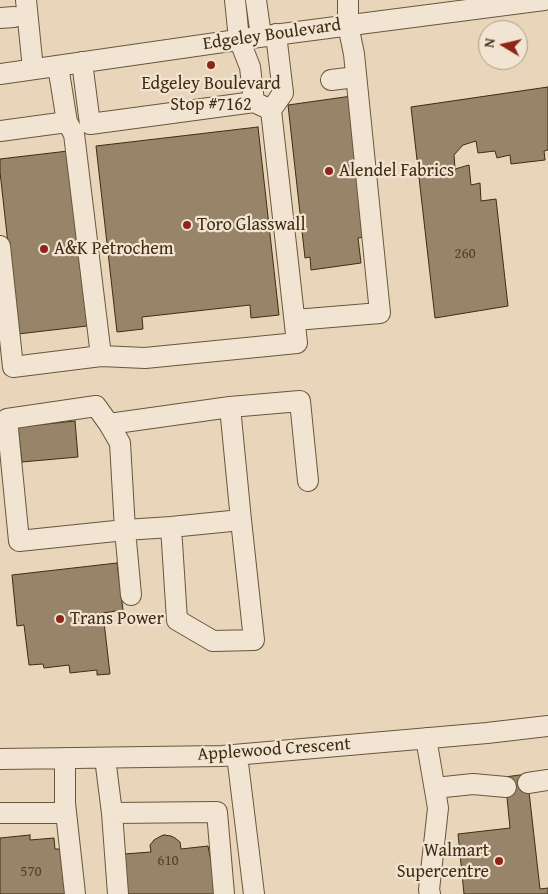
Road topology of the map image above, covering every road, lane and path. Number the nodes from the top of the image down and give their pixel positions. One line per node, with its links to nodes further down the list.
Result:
1 (26, 0): 12 (street)
2 (235, 0): 9 (street)
3 (256, 0): 8 (street)
4 (348, 0): 7 (street)
5 (544, 0): 6 (street, Edgeley Boulevard)
6 (482, 4): 7 (street, Edgeley Boulevard)
7 (348, 25): 8 (street, Edgeley Boulevard); 14 (street)
8 (269, 35): 9 (street, Edgeley Boulevard); 16 (street)
9 (239, 39): 10 (street, Edgeley Boulevard); 16 (street)
10 (82, 62): 11 (street, Edgeley Boulevard); 17 (street)
11 (58, 66): 12 (street, Edgeley Boulevard); 17 (street)
12 (34, 70): 13 (street, Edgeley Boulevard)
13 (0, 74)
14 (356, 77): 15 (street); 20 (street)
15 (331, 80)
16 (263, 106): 17 (street); 20 (street)
17 (77, 127): 18 (street); 21 (street)
18 (0, 131)
19 (0, 246): 21 (street)
20 (295, 320): 21 (street)
21 (100, 356)
22 (230, 407): 23 (street); 24 (street); 25 (street)
23 (110, 424): 27 (street); 27 (street)
24 (308, 481)
25 (241, 520): 26 (street); 26 (street)
26 (171, 527): 27 (street)
27 (125, 530): 28 (street)
28 (132, 595)
29 (548, 726): 30 (street, Applewood Crescent)
30 (426, 738): 31 (street, Applewood Crescent); 36 (street)
31 (237, 755): 33 (street, Applewood Crescent); 43 (street)
32 (64, 758): 33 (street, Applewood Crescent); 34 (street, Applewood Crescent); 38 (street)
33 (105, 758): 39 (street)
34 (0, 759)
35 (506, 787): 36 (street)
36 (435, 788): 44 (street)
37 (0, 813): 38 (street)
38 (66, 813): 40 (street)
39 (112, 813): 41 (street); 42 (street)
40 (75, 894)
41 (118, 894)
42 (224, 894)
43 (254, 894)
44 (430, 894)

